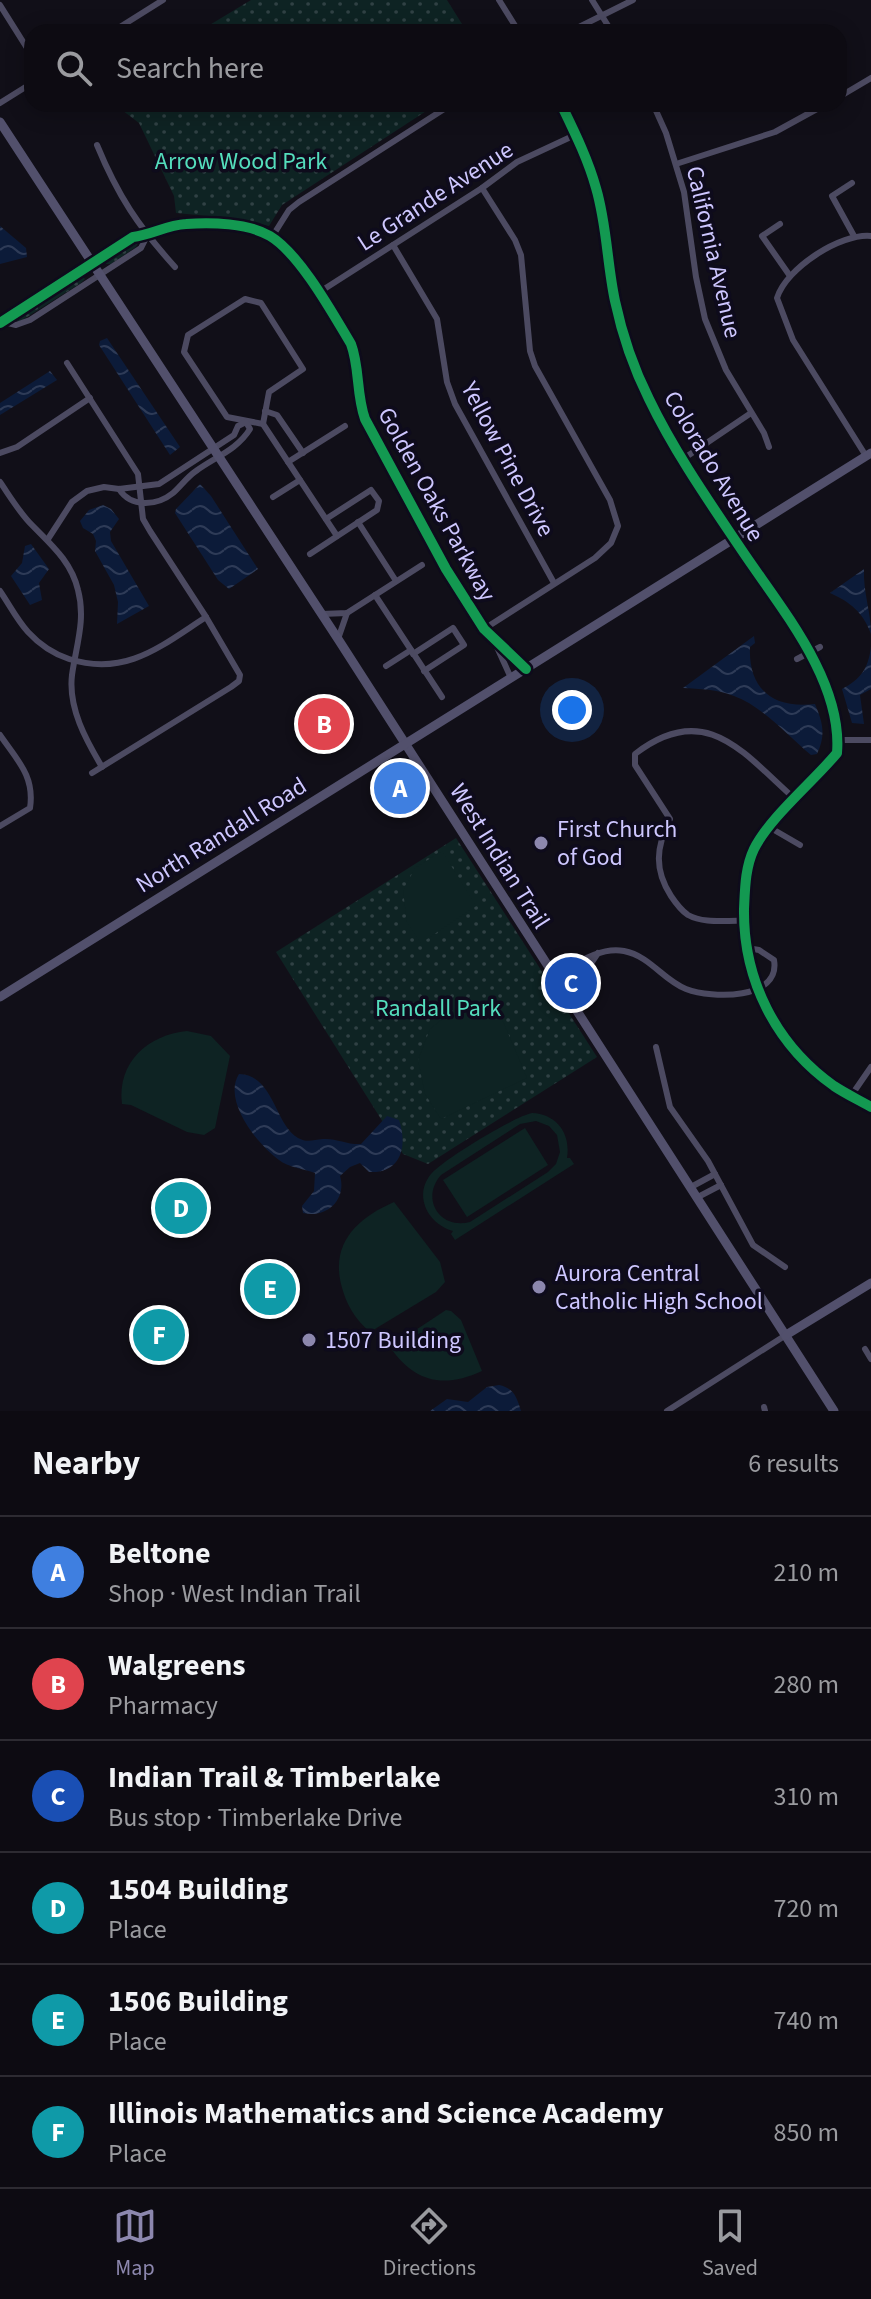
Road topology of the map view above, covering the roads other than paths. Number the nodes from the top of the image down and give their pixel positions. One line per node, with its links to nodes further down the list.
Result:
1 (163, 0): 7 (street)
2 (499, 0): 8 (street)
3 (592, 0): 6 (street)
4 (633, 0): 6 (street)
5 (0, 5): 11 (street)
6 (601, 15): 9 (street); 10 (street)
7 (125, 24)
8 (514, 24)
9 (584, 24)
10 (607, 24)
11 (24, 43)
12 (871, 78): 14 (street)
13 (24, 88): 15 (street)
14 (847, 92)
15 (0, 103)
16 (440, 112): 30 (street)
17 (565, 112): 21 (street, Colorado Avenue)
18 (656, 112): 23 (street, California Avenue)
19 (811, 112): 23 (street)
20 (0, 122): 32 (main road, West Indian Trail)
21 (575, 135): 25 (street, Le Grande Avenue); 51 (street, Colorado Avenue)
22 (97, 145): 27 (street)
23 (676, 164): 41 (street, California Avenue)
24 (852, 183): 28 (street)
25 (482, 188): 31 (street, Le Grande Avenue); 67 (street)
26 (780, 224): 35 (street)
27 (147, 236): 30 (street); 32 (street); 33 (street); 34 (street)
28 (854, 236): 29 (street); 35 (street)
29 (871, 236)
30 (272, 237): 36 (street, Golden Oaks Parkway)
31 (393, 245): 36 (street, Le Grande Avenue); 67 (street, Yellow Pine Drive)
32 (92, 264): 34 (main road, West Indian Trail); 37 (street)
33 (175, 267)
34 (99, 275): 37 (street); 46 (main road, West Indian Trail)
35 (790, 276): 49 (street)
36 (318, 293): 73 (street, Golden Oaks Parkway)
37 (2, 322)
38 (67, 363): 39 (street)
39 (90, 398): 47 (street); 55 (street)
40 (265, 411): 42 (street); 43 (street); 48 (street)
41 (751, 413): 45 (street, California Avenue); 51 (street)
42 (246, 422): 43 (street); 46 (street); 50 (street)
43 (263, 424): 52 (street)
44 (345, 426): 48 (street)
45 (769, 447)
46 (213, 448): 50 (main road, West Indian Trail); 55 (street)
47 (0, 453)
48 (303, 453): 52 (street)
49 (869, 454): 63 (main road, North Randall Road)
50 (219, 457): 58 (street); 71 (main road, West Indian Trail)
51 (683, 459): 63 (street, Colorado Avenue)
52 (288, 462): 53 (street)
53 (300, 480): 57 (street); 59 (street)
54 (0, 482): 62 (street)
55 (139, 486): 56 (street); 58 (street)
56 (119, 489): 58 (street); 62 (street)
57 (273, 497)
58 (141, 504): 72 (street)
59 (326, 519): 60 (street); 61 (street)
60 (358, 522): 61 (street); 66 (street)
61 (337, 536): 64 (street)
62 (48, 539): 80 (street)
63 (734, 539): 78 (street, Colorado Avenue); 82 (main road, North Randall Road)
64 (310, 554)
65 (422, 565): 66 (street)
66 (396, 581): 69 (street)
67 (554, 583): 73 (street)
68 (0, 591): 80 (street)
69 (375, 595): 70 (street); 77 (street)
70 (347, 613): 71 (street); 75 (street)
71 (322, 614): 75 (main road, West Indian Trail)
72 (206, 617): 80 (street); 90 (street)
73 (484, 629): 74 (street, Golden Oaks Parkway)
74 (492, 638): 82 (street, Golden Oaks Parkway); 84 (street, Golden Oaks Parkway)
75 (338, 639): 89 (main road, West Indian Trail)
76 (820, 647): 78 (street)
77 (412, 652): 81 (street); 83 (street); 83 (street)
78 (809, 653): 79 (street); 87 (street, Colorado Avenue)
79 (797, 659)
80 (76, 661): 90 (street)
81 (386, 666)
82 (526, 669): 84 (main road, North Randall Road)
83 (424, 671): 85 (street)
84 (511, 678): 89 (main road, North Randall Road)
85 (442, 697)
86 (0, 735): 93 (street)
87 (838, 740): 88 (street); 92 (street)
88 (871, 740)
89 (406, 744): 98 (main road, West Indian Trail); 100 (main road, North Randall Road)
90 (102, 767): 91 (street)
91 (92, 773)
92 (795, 799): 94 (street); 96 (street)
93 (0, 826)
94 (769, 827): 95 (street); 96 (street)
95 (800, 845)
96 (744, 921): 97 (street)
97 (747, 948): 99 (street); 99 (street)
98 (556, 981): 99 (street); 107 (main road, West Indian Trail)
99 (756, 989): 103 (street)
100 (0, 997)
101 (656, 1047): 105 (street)
102 (871, 1067): 103 (street)
103 (851, 1096): 104 (street)
104 (871, 1107)
105 (715, 1174): 106 (street); 107 (street)
106 (721, 1185): 108 (street); 109 (street)
107 (691, 1187): 108 (main road, West Indian Trail)
108 (698, 1197): 111 (main road, West Indian Trail)
109 (785, 1267)
110 (871, 1283): 111 (main road)
111 (786, 1335): 114 (street); 115 (main road, West Indian Trail)
112 (865, 1349): 113 (street)
113 (871, 1359)
114 (667, 1411)
115 (834, 1411)

